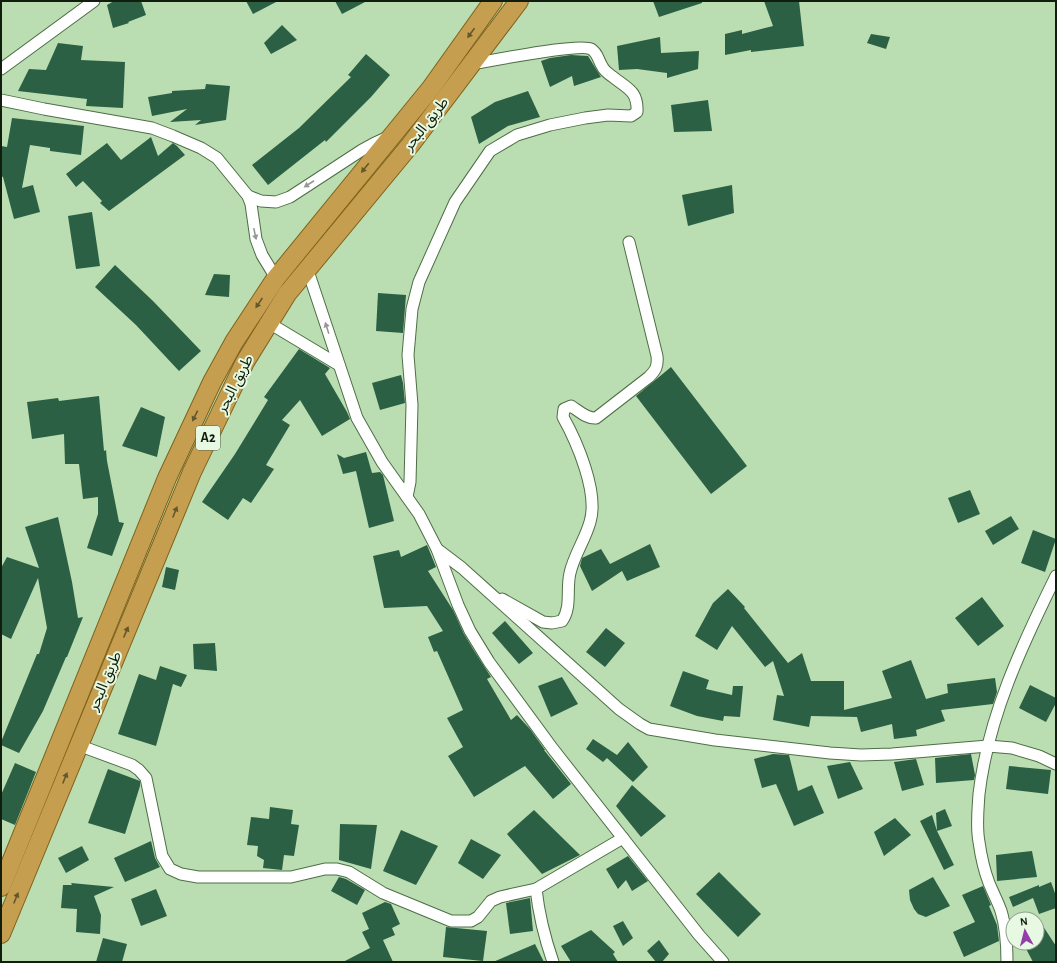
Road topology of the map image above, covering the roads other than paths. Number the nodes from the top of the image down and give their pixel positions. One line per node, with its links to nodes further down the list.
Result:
1 (94, 1): 5 (street)
2 (493, 1): 7 (highway, طريق البحر / A2, one-way to 7)
3 (520, 1): 4 (highway, طريق البحر / A2)
4 (472, 64): 10 (highway, طريق البحر / A2); 14 (street)
5 (1, 70)
6 (1, 100): 8 (street)
7 (391, 136): 8 (street, one-way to 8); 11 (highway, طريق البحر / A2, one-way to 11)
8 (248, 196): 11 (street, one-way to 11)
9 (629, 242): 17 (street)
10 (307, 268): 12 (highway, طريق البحر / A2); 13 (street, one-way to 10)
11 (276, 278): 22 (highway, طريق البحر / A2, one-way to 22)
12 (269, 323): 13 (street); 18 (highway, طريق البحر / A2, one-way to 12)
13 (339, 365): 14 (street)
14 (407, 497): 15 (street)
15 (437, 549): 17 (street); 21 (street)
16 (1056, 576): 19 (street)
17 (489, 592): 19 (street)
18 (78, 745): 23 (street); 24 (highway, طريق البحر / A2, one-way to 18)
19 (988, 746): 20 (street); 27 (street)
20 (1056, 764)
21 (624, 838): 23 (street); 26 (street)
22 (1, 887)
23 (536, 889): 25 (street)
24 (1, 934)
25 (553, 962)
26 (723, 962)
27 (1007, 962)

